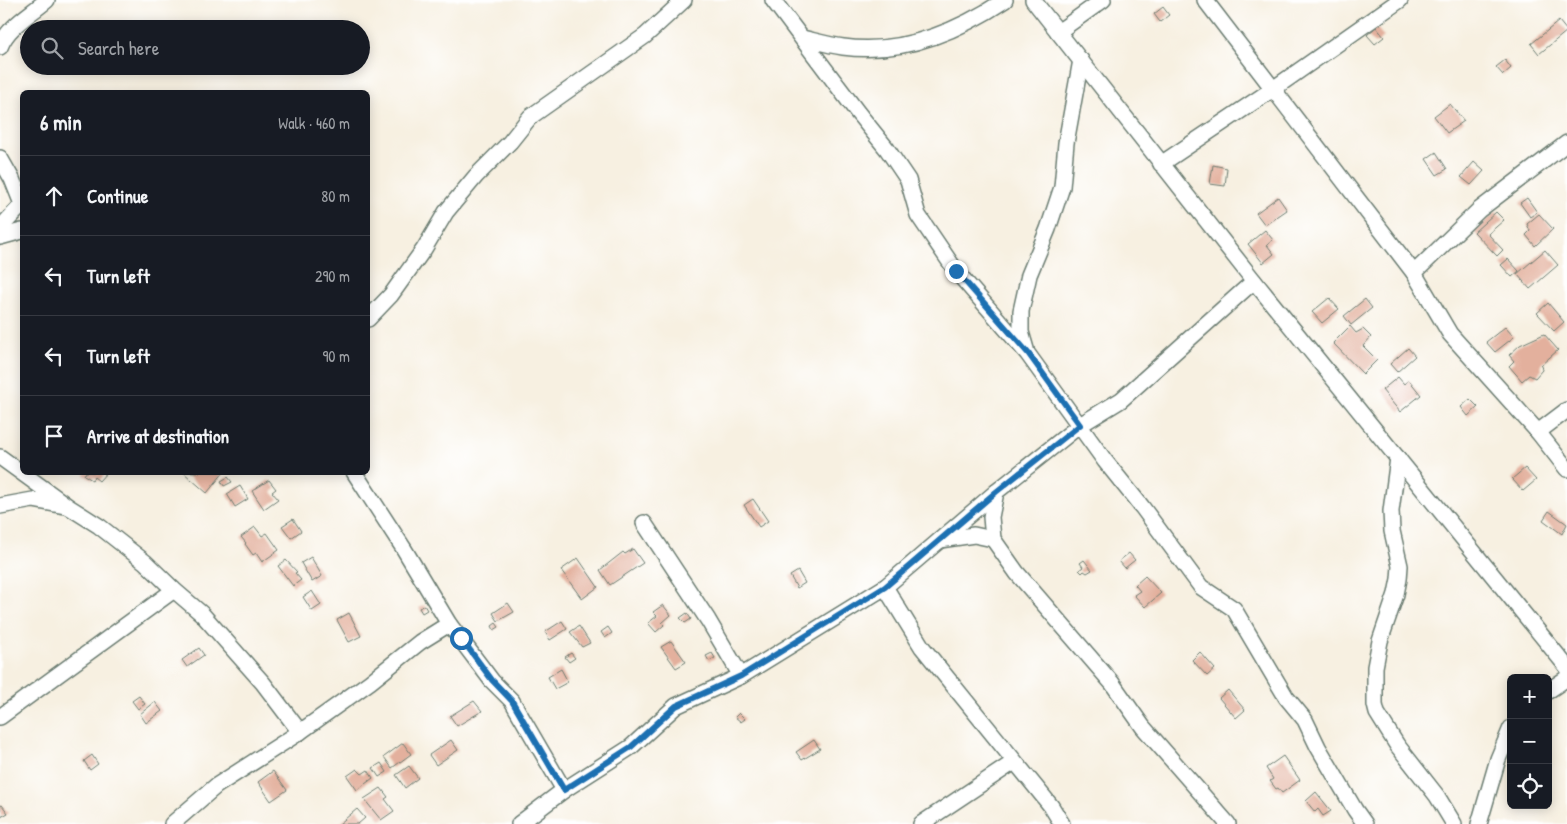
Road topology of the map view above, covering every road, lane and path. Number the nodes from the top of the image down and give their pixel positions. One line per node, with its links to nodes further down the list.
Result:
1 (47, 0): 9 (street)
2 (684, 0): 26 (street)
3 (773, 0): 12 (street)
4 (1005, 0): 12 (street)
5 (1033, 0): 11 (street)
6 (1102, 0): 11 (street)
7 (1205, 0): 15 (street)
8 (1400, 0): 15 (street)
9 (23, 20)
10 (20, 22): 13 (street)
11 (1058, 32): 14 (street)
12 (802, 38): 27 (street)
13 (0, 47)
14 (1081, 60): 18 (street); 27 (street)
15 (1274, 90): 18 (street); 24 (street)
16 (1567, 144): 24 (street)
17 (0, 158): 19 (street)
18 (1160, 164): 25 (street)
19 (20, 199)
20 (20, 206): 21 (street)
21 (0, 228)
22 (20, 232): 23 (street)
23 (0, 237)
24 (1414, 273): 30 (street)
25 (1254, 282): 29 (street); 32 (street)
26 (370, 317)
27 (1028, 353): 29 (street)
28 (1567, 410): 30 (street)
29 (1080, 425): 37 (street); 60 (street)
30 (1538, 432): 33 (street)
31 (0, 456): 34 (street)
32 (1398, 458): 46 (street); 61 (street)
33 (1567, 469)
34 (20, 471)
35 (26, 475): 39 (street)
36 (356, 475): 45 (street)
37 (996, 492): 41 (street); 42 (street)
38 (0, 506): 39 (street)
39 (69, 507): 44 (street)
40 (644, 523): 47 (street)
41 (993, 539): 42 (street); 59 (street)
42 (940, 540): 43 (street)
43 (885, 587): 47 (street); 53 (street)
44 (174, 590): 50 (street); 51 (street)
45 (449, 624): 51 (street); 54 (street)
46 (1567, 666)
47 (741, 676): 54 (street)
48 (1567, 678): 49 (street)
49 (1552, 688)
50 (0, 717)
51 (300, 732): 55 (street)
52 (1507, 738): 62 (street)
53 (1014, 762): 57 (street); 58 (street)
54 (564, 790): 56 (street)
55 (172, 824)
56 (519, 824)
57 (922, 824)
58 (1062, 824)
59 (1228, 824)
60 (1365, 824)
61 (1454, 824)
62 (1479, 824)

